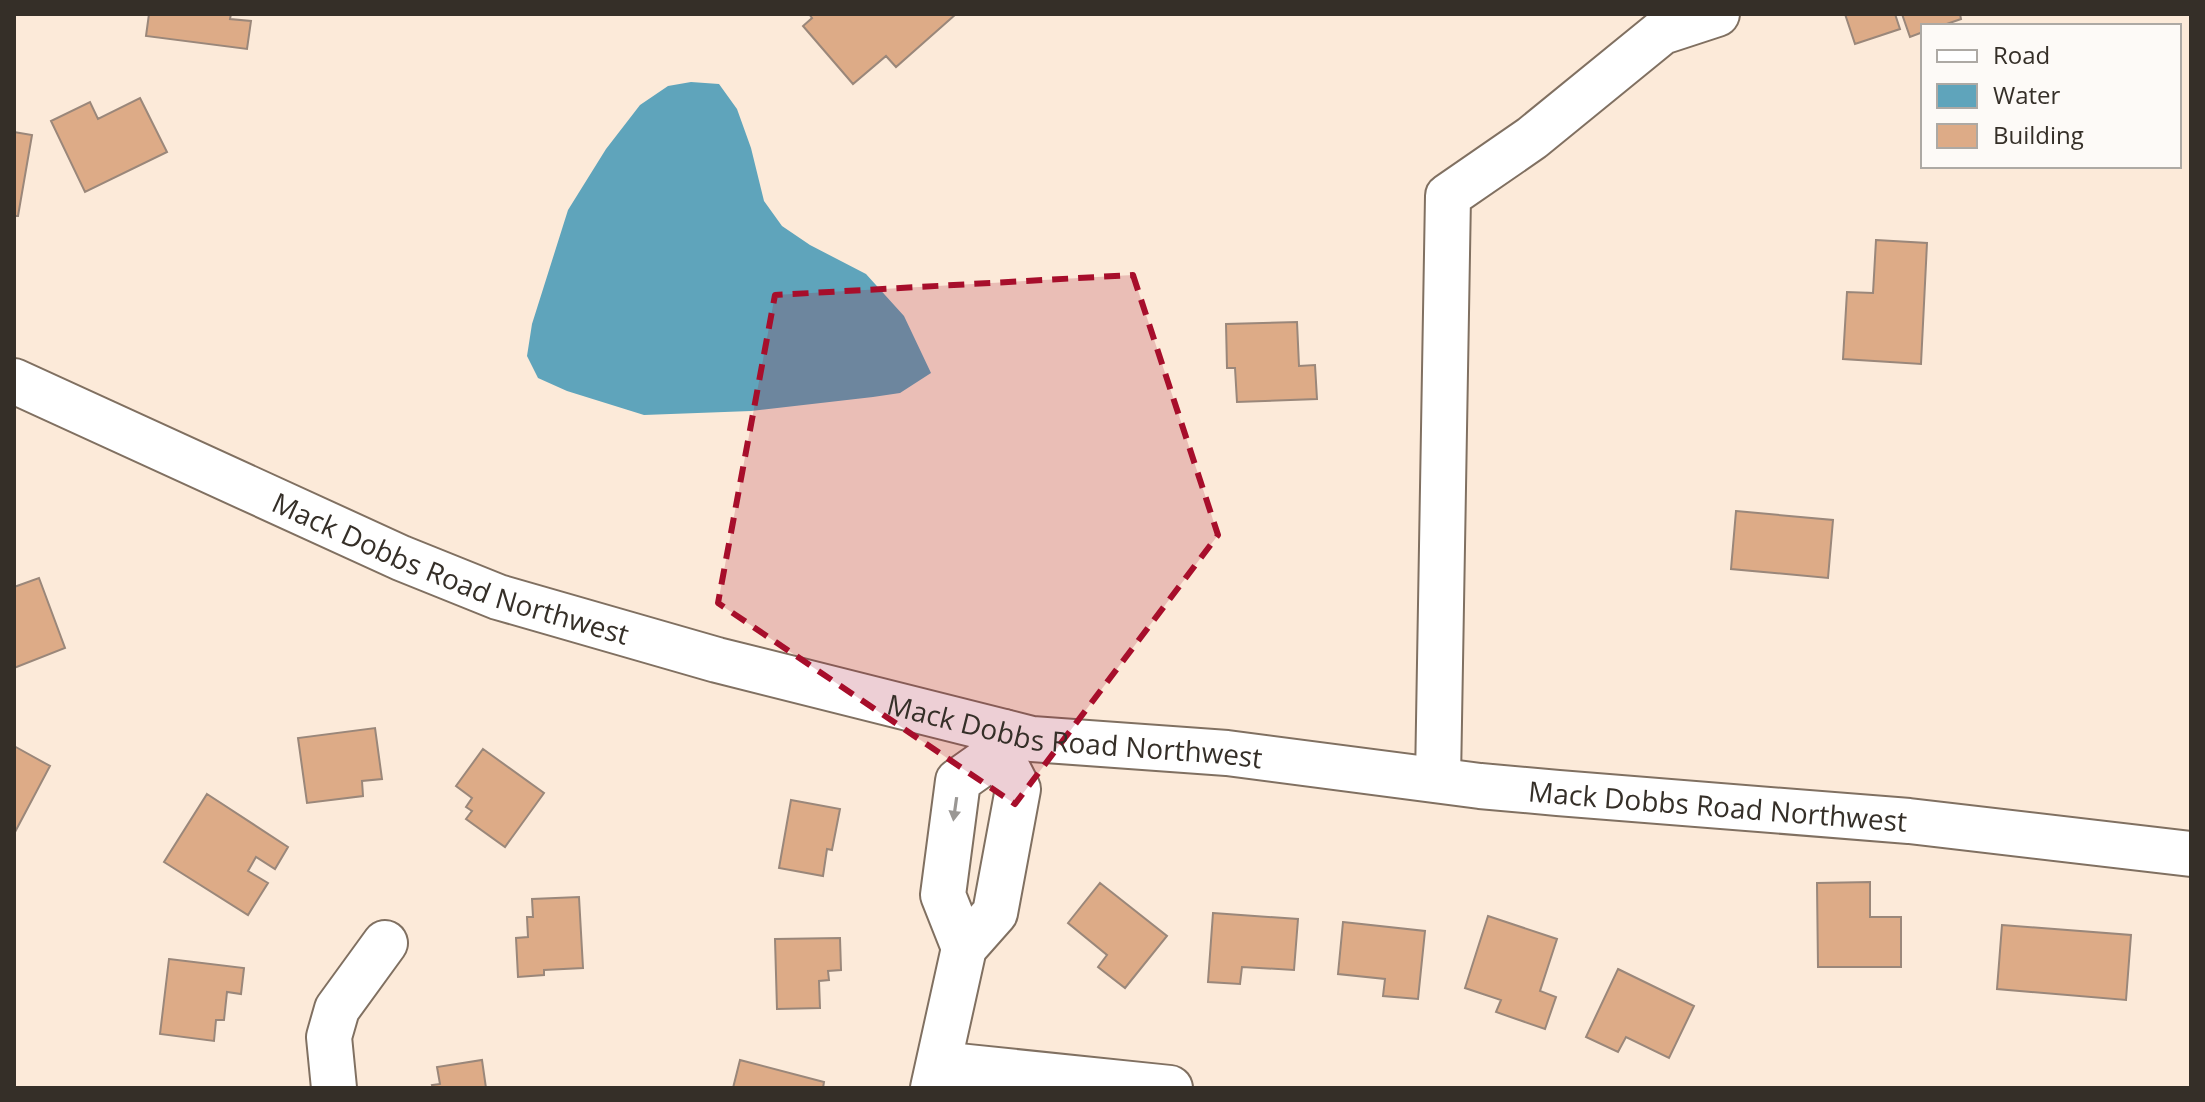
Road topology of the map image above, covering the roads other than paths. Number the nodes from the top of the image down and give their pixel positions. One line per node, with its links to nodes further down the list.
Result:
1 (1717, 14): 4 (street)
2 (14, 381): 3 (street, Mack Dobbs Road Northwest)
3 (1001, 742): 4 (street, Mack Dobbs Road Northwest); 7 (street); 7 (street, one-way to 7)
4 (1438, 780): 5 (street, Mack Dobbs Road Northwest)
5 (2191, 854)
6 (385, 943): 9 (street)
7 (964, 948): 8 (street)
8 (936, 1076): 10 (street)
9 (334, 1088)
10 (1170, 1088)

